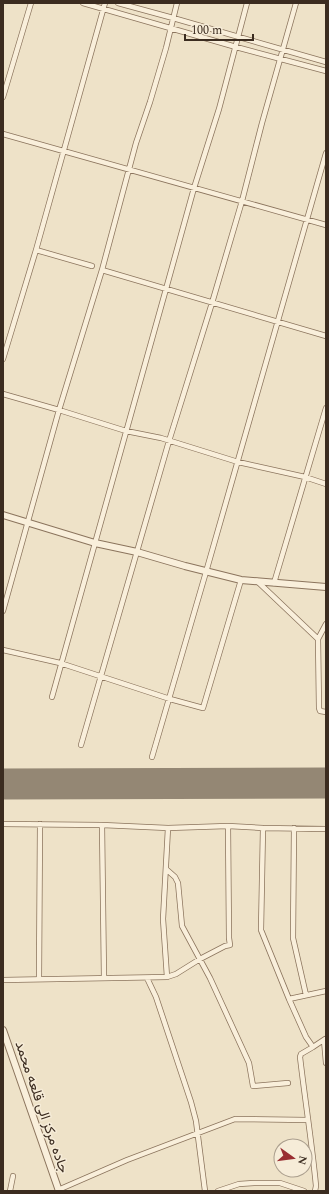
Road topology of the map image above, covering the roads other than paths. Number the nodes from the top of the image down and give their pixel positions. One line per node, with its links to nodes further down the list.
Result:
1 (31, 3): 17 (street)
2 (83, 3): 8 (street)
3 (106, 3): 8 (street)
4 (118, 3): 9 (street)
5 (177, 3): 9 (street)
6 (248, 3): 11 (street)
7 (296, 3): 13 (street)
8 (104, 9): 10 (street); 19 (street)
9 (174, 18): 10 (street); 11 (street)
10 (171, 28): 12 (street); 21 (street)
11 (239, 37): 12 (street); 13 (street)
12 (236, 47): 14 (street); 22 (street)
13 (283, 50): 14 (street); 15 (street)
14 (280, 58): 16 (street); 23 (street)
15 (326, 62)
16 (326, 71)
17 (3, 97)
18 (3, 134): 19 (street)
19 (64, 152): 21 (street); 26 (street)
20 (326, 153): 24 (street)
21 (129, 169): 22 (street); 28 (street)
22 (194, 188): 23 (street); 29 (street)
23 (242, 201): 24 (street); 30 (street)
24 (307, 220): 25 (street); 31 (street)
25 (326, 225)
26 (36, 250): 27 (street); 33 (street)
27 (92, 266)
28 (102, 270): 29 (street); 36 (street)
29 (166, 290): 30 (street); 37 (street)
30 (212, 303): 31 (street); 38 (street)
31 (278, 322): 32 (street); 39 (street)
32 (326, 336)
33 (3, 359)
34 (3, 394): 36 (street)
35 (326, 408): 40 (street)
36 (59, 410): 37 (street); 43 (street)
37 (126, 431): 38 (street); 44 (street)
38 (169, 441): 39 (street); 45 (street)
39 (238, 462): 40 (street); 46 (street)
40 (305, 477): 41 (street); 49 (street)
41 (326, 484)
42 (3, 515): 43 (street)
43 (28, 522): 44 (street); 51 (street)
44 (95, 543): 45 (street); 55 (street)
45 (137, 552): 46 (street); 56 (street)
46 (206, 572): 47 (street); 58 (street)
47 (241, 580): 48 (street); 58 (street)
48 (257, 581): 49 (street); 53 (street)
49 (274, 583): 50 (street)
50 (326, 587)
51 (3, 612)
52 (326, 624): 53 (street)
53 (318, 639): 59 (street)
54 (3, 650): 55 (street)
55 (60, 663): 56 (street); 57 (street)
56 (101, 677): 58 (street); 60 (street)
57 (52, 697)
58 (170, 699): 61 (street)
59 (326, 712)
60 (81, 745)
61 (152, 757)
62 (3, 824): 63 (street)
63 (40, 824): 64 (street); 73 (street)
64 (102, 825): 66 (street); 74 (street)
65 (228, 826): 66 (street); 67 (street); 71 (street)
66 (168, 828): 70 (street)
67 (262, 828): 68 (street); 79 (street)
68 (294, 828): 69 (street); 78 (street)
69 (326, 829)
70 (166, 869): 71 (street); 72 (street)
71 (200, 959): 72 (street); 84 (street)
72 (167, 977): 75 (street)
73 (39, 978): 74 (street); 76 (street)
74 (104, 978): 75 (street)
75 (147, 978): 86 (street)
76 (3, 980)
77 (326, 991): 78 (street)
78 (306, 995): 79 (street)
79 (289, 998): 82 (street)
80 (3, 1030): 89 (street, جاده مرکز الی قلعه محمد)
81 (325, 1039): 82 (street); 83 (street)
82 (313, 1047): 85 (street)
83 (326, 1063)
84 (288, 1083)
85 (308, 1120): 86 (street); 93 (street)
86 (197, 1133): 89 (street); 90 (street)
87 (13, 1176): 88 (street)
88 (10, 1191)
89 (58, 1191)
90 (205, 1191)
91 (218, 1191): 92 (street)
92 (304, 1191)
93 (316, 1191)

